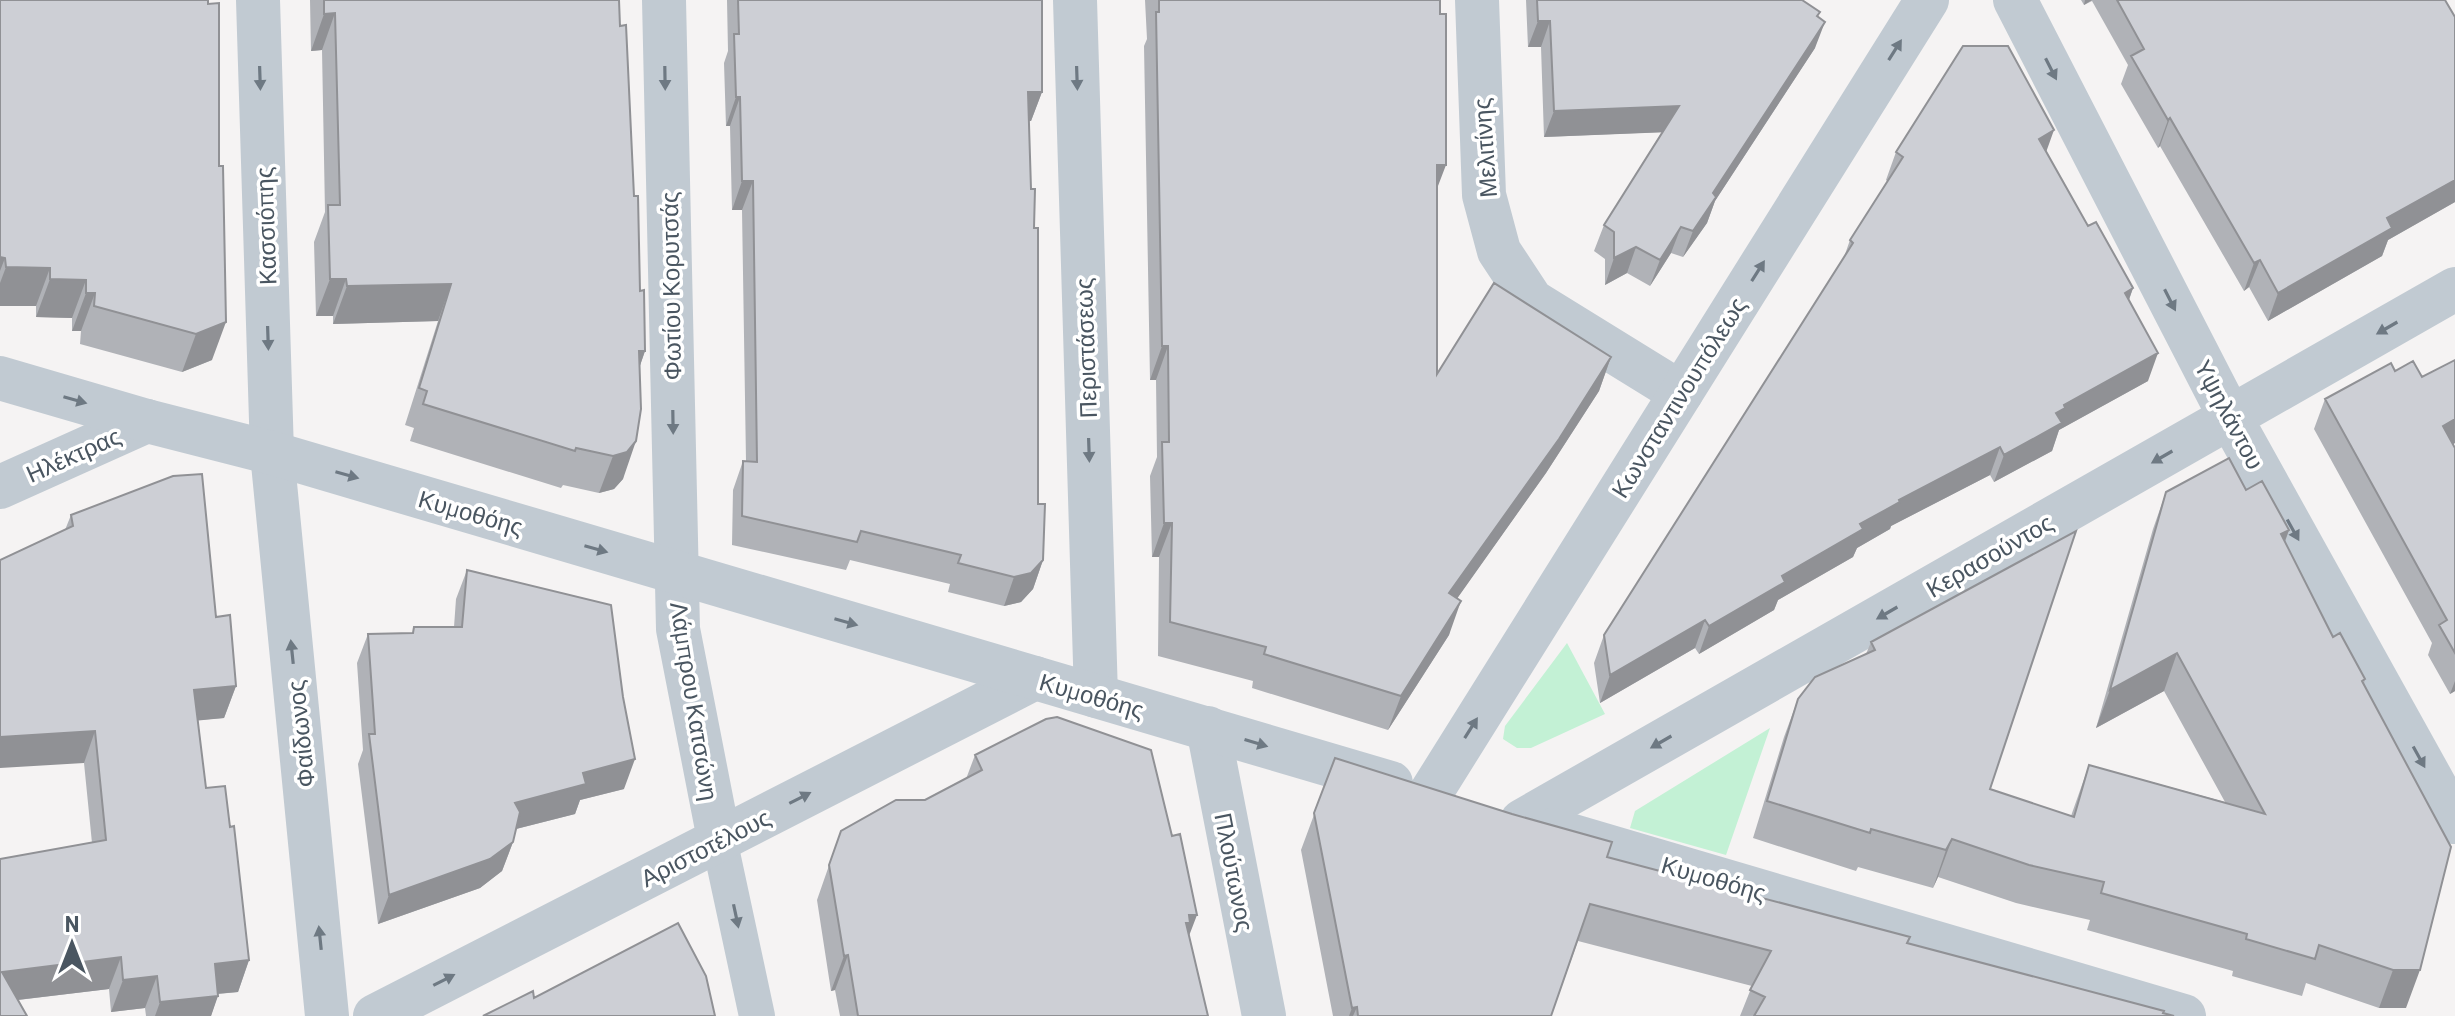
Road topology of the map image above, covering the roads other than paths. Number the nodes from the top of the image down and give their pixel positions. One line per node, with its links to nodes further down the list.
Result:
1 (258, 0): 12 (street, Κασσιόπης, one-way to 12)
2 (664, 0): 14 (street, Φωτίου Κορυτσάς, one-way to 14)
3 (1075, 0): 16 (street, Περιστάσεως, one-way to 16)
4 (1477, 0): 9 (street, Μελιτίνης)
5 (1927, 0): 9 (street, Κωνσταντινουπόλεως, one-way to 5)
6 (2015, 0): 10 (street, Υψηλάντου, one-way to 10)
7 (2455, 289): 10 (street, Κερασούντος, one-way to 10)
8 (0, 378): 11 (street, Κυμοθόης, one-way to 11)
9 (1681, 393): 18 (street, Κωνσταντινουπόλεως, one-way to 9)
10 (2230, 417): 18 (street, Κερασούντος, one-way to 18); 19 (street, Υψηλάντου, one-way to 19)
11 (147, 421): 12 (street, Κυμοθόης); 13 (street, Ηλέκτρας)
12 (272, 453): 14 (street, Κυμοθόης, one-way to 14); 21 (street, Φαίδωνος, one-way to 12)
13 (0, 487)
14 (676, 572): 15 (street, Κυμοθόης, one-way to 15); 20 (street, Λάμπρου Κατσώνη)
15 (1035, 678): 16 (street, Κυμοθόης); 20 (street, Αριστοτέλους, one-way to 15)
16 (1096, 696): 17 (street, Κυμοθόης)
17 (1208, 728): 18 (street, Κυμοθόης, one-way to 18); 24 (street, Πλούτωνος)
18 (1476, 808): 25 (street, Κυμοθόης)
19 (2455, 822)
20 (719, 839): 22 (street, Αριστοτέλους, one-way to 20); 23 (street, Λάμπρου Κατσώνη, one-way to 23)
21 (327, 1016)
22 (375, 1016)
23 (757, 1016)
24 (1264, 1016)
25 (2184, 1016)

